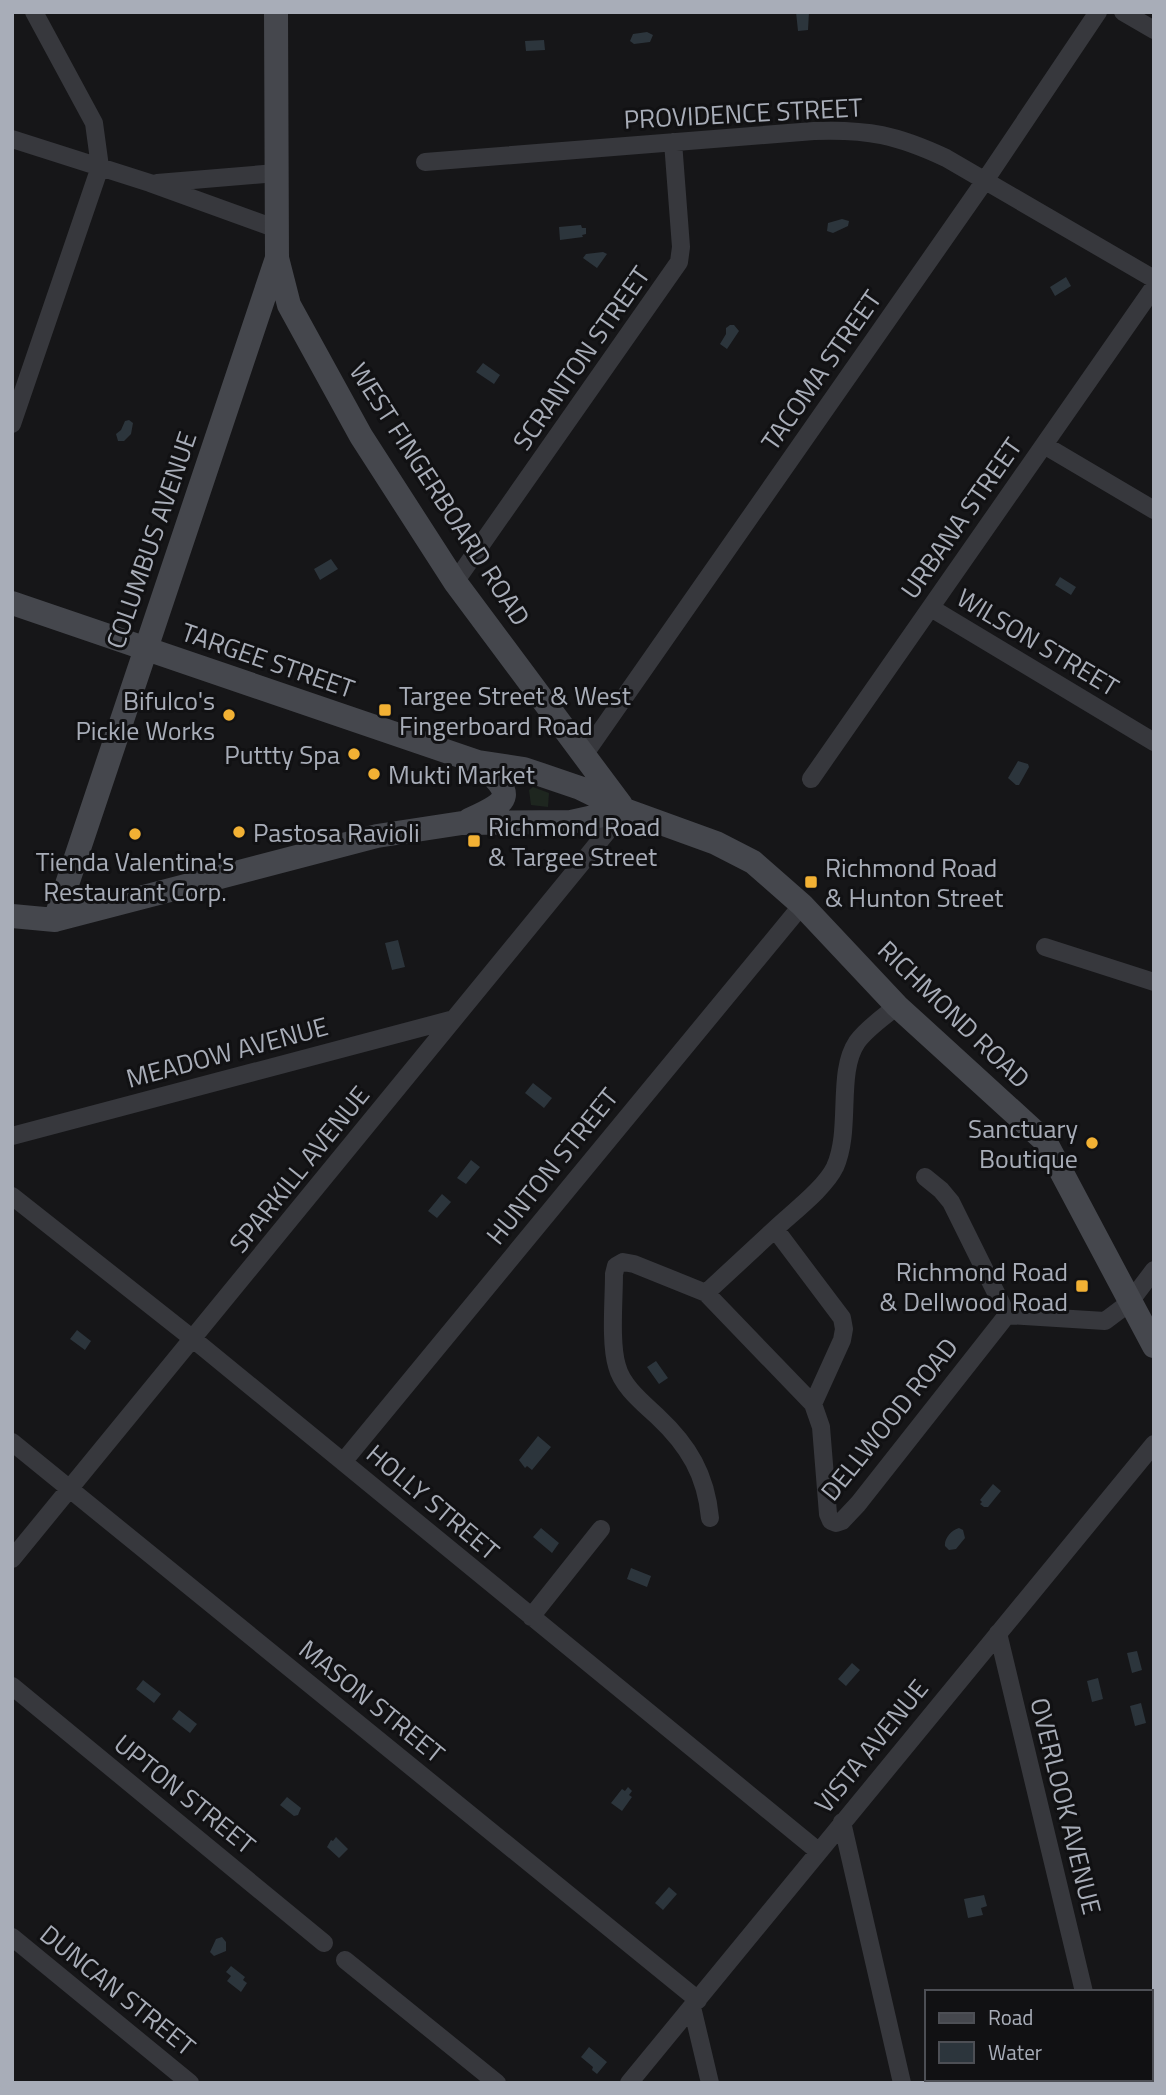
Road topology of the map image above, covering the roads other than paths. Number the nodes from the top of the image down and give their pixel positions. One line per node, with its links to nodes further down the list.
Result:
1 (34, 12): 9 (street)
2 (276, 12): 10 (main road, WEST FINGERBOARD ROAD)
3 (1098, 12): 11 (street, TACOMA STREET)
4 (1123, 12): 5 (street)
5 (1154, 30)
6 (12, 139): 9 (street)
7 (673, 142): 8 (street, PROVIDENCE STREET); 11 (street, PROVIDENCE STREET); 20 (street, SCRANTON STREET)
8 (425, 162)
9 (100, 167): 12 (street); 17 (street)
10 (276, 173): 12 (street); 13 (main road, WEST FINGERBOARD ROAD)
11 (984, 182): 15 (street, PROVIDENCE STREET); 25 (street, TACOMA STREET)
12 (150, 183): 13 (street)
13 (277, 229): 14 (main road, WEST FINGERBOARD ROAD)
14 (277, 258): 20 (main road, WEST FINGERBOARD ROAD); 23 (main road, COLUMBUS AVENUE)
15 (1154, 279)
16 (1154, 287): 18 (street, URBANA STREET)
17 (12, 424)
18 (1044, 445): 19 (street); 22 (street, URBANA STREET)
19 (1154, 510)
20 (455, 582): 25 (main road, WEST FINGERBOARD ROAD)
21 (12, 603): 23 (main road, TARGEE STREET)
22 (930, 608): 24 (street, WILSON STREET); 27 (street, URBANA STREET)
23 (145, 650): 26 (main road, TARGEE STREET); 32 (main road, COLUMBUS AVENUE)
24 (1154, 742)
25 (584, 755): 28 (main road, WEST FINGERBOARD ROAD)
26 (478, 762): 28 (main road, TARGEE STREET); 29 (main road)
27 (811, 779)
28 (625, 810): 29 (main road); 30 (main road, RICHMOND ROAD); 36 (street, SPARKILL AVENUE)
29 (462, 823): 32 (main road)
30 (802, 905): 35 (main road, RICHMOND ROAD); 50 (street, HUNTON STREET)
31 (12, 916): 32 (main road)
32 (55, 920)
33 (1045, 947): 34 (street)
34 (1154, 982)
35 (897, 1006): 40 (street); 43 (main road, RICHMOND ROAD)
36 (454, 1019): 37 (street, MEADOW AVENUE); 45 (street, SPARKILL AVENUE)
37 (12, 1136)
38 (925, 1178): 44 (street)
39 (12, 1196): 45 (street, HOLLY STREET)
40 (775, 1228): 42 (street); 47 (street)
41 (1154, 1270): 43 (street)
42 (706, 1293): 47 (street); 52 (street)
43 (1129, 1303): 44 (street); 46 (main road, RICHMOND ROAD)
44 (1007, 1315): 47 (street, DELLWOOD ROAD)
45 (193, 1339): 50 (street, HOLLY STREET); 51 (street, SPARKILL AVENUE)
46 (1154, 1346)
47 (813, 1404)
48 (12, 1443): 51 (street, MASON STREET)
49 (1154, 1444): 56 (street, VISTA AVENUE)
50 (343, 1462): 55 (street, HOLLY STREET)
51 (70, 1490): 54 (street, SPARKILL AVENUE); 64 (street, MASON STREET)
52 (710, 1518)
53 (601, 1529): 55 (street)
54 (12, 1559)
55 (531, 1617): 59 (street, HOLLY STREET)
56 (998, 1633): 58 (street, VISTA AVENUE); 63 (street, OVERLOOK AVENUE)
57 (12, 1686): 61 (street, UPTON STREET)
58 (842, 1822): 59 (street, VISTA AVENUE); 69 (street)
59 (818, 1851): 64 (street, VISTA AVENUE)
60 (12, 1937): 65 (street, DUNCAN STREET)
61 (324, 1943)
62 (345, 1960): 66 (street)
63 (1084, 1990)
64 (695, 2004): 67 (street, VISTA AVENUE); 68 (street)
65 (190, 2083)
66 (497, 2083)
67 (629, 2083)
68 (710, 2083)
69 (902, 2083)

